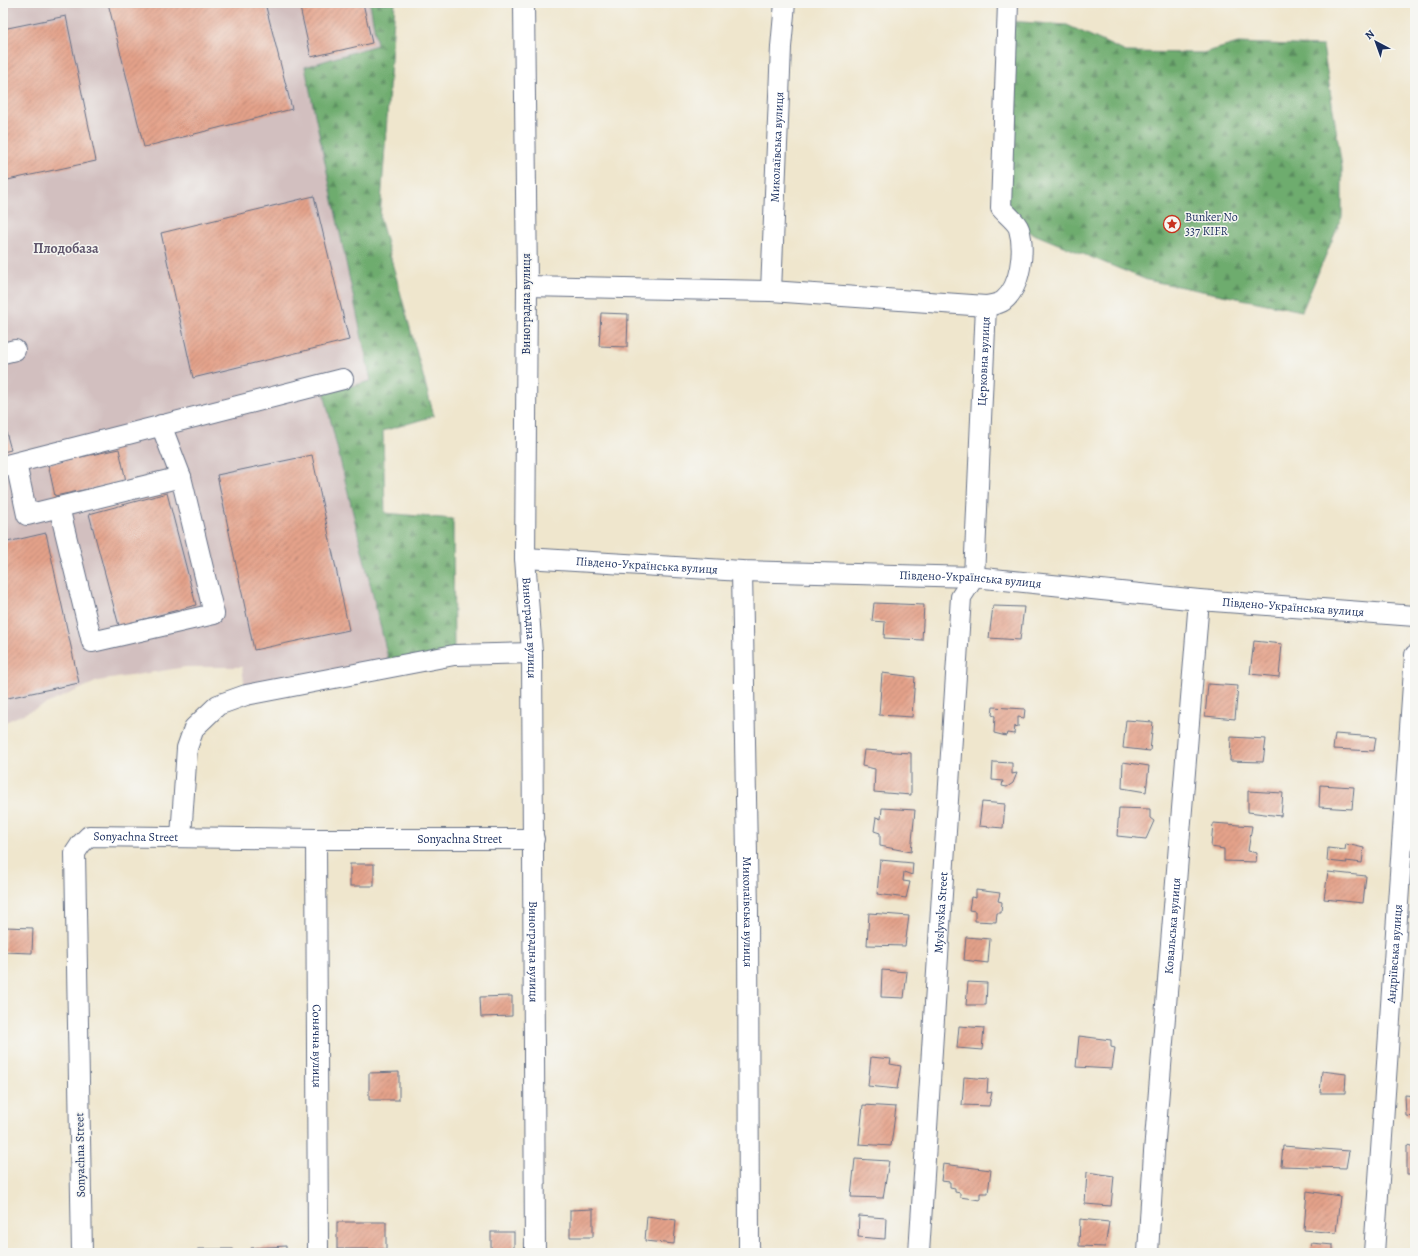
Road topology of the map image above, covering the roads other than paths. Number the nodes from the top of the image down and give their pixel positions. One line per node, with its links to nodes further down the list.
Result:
1 (524, 3): 4 (street, Виноградна вулиця)
2 (785, 3): 5 (street, Миколаївська вулиця)
3 (1008, 3): 6 (street, Церковна вулиця)
4 (527, 286): 5 (street); 12 (street, Виноградна вулиця)
5 (771, 291): 6 (street)
6 (986, 306): 14 (street, Церковна вулиця)
7 (343, 379): 8 (street)
8 (161, 425): 9 (street); 10 (street)
9 (9, 465): 11 (street)
10 (181, 477): 11 (street); 11 (street)
11 (59, 507)
12 (525, 558): 13 (street, Південо-Українська вулиця); 17 (street, Виноградна вулиця)
13 (742, 570): 14 (street, Південо-Українська вулиця); 25 (street, Миколаївська вулиця)
14 (974, 577): 15 (street, Південо-Українська вулиця); 26 (street, Myslyvska Street)
15 (1199, 600): 16 (street, Південо-Українська вулиця); 27 (street, Ковальська вулиця)
16 (1415, 616)
17 (532, 653): 19 (street); 21 (street, Виноградна вулиця)
18 (1415, 655): 28 (street, Андріївська вулиця)
19 (181, 837): 20 (street, Sonyachna Street); 22 (street, Sonyachna Street)
20 (316, 839): 21 (street, Sonyachna Street); 23 (street, Сонячна вулиця)
21 (534, 839): 24 (street, Виноградна вулиця)
22 (82, 1253)
23 (318, 1253)
24 (536, 1253)
25 (749, 1253)
26 (919, 1253)
27 (1148, 1253)
28 (1374, 1253)

